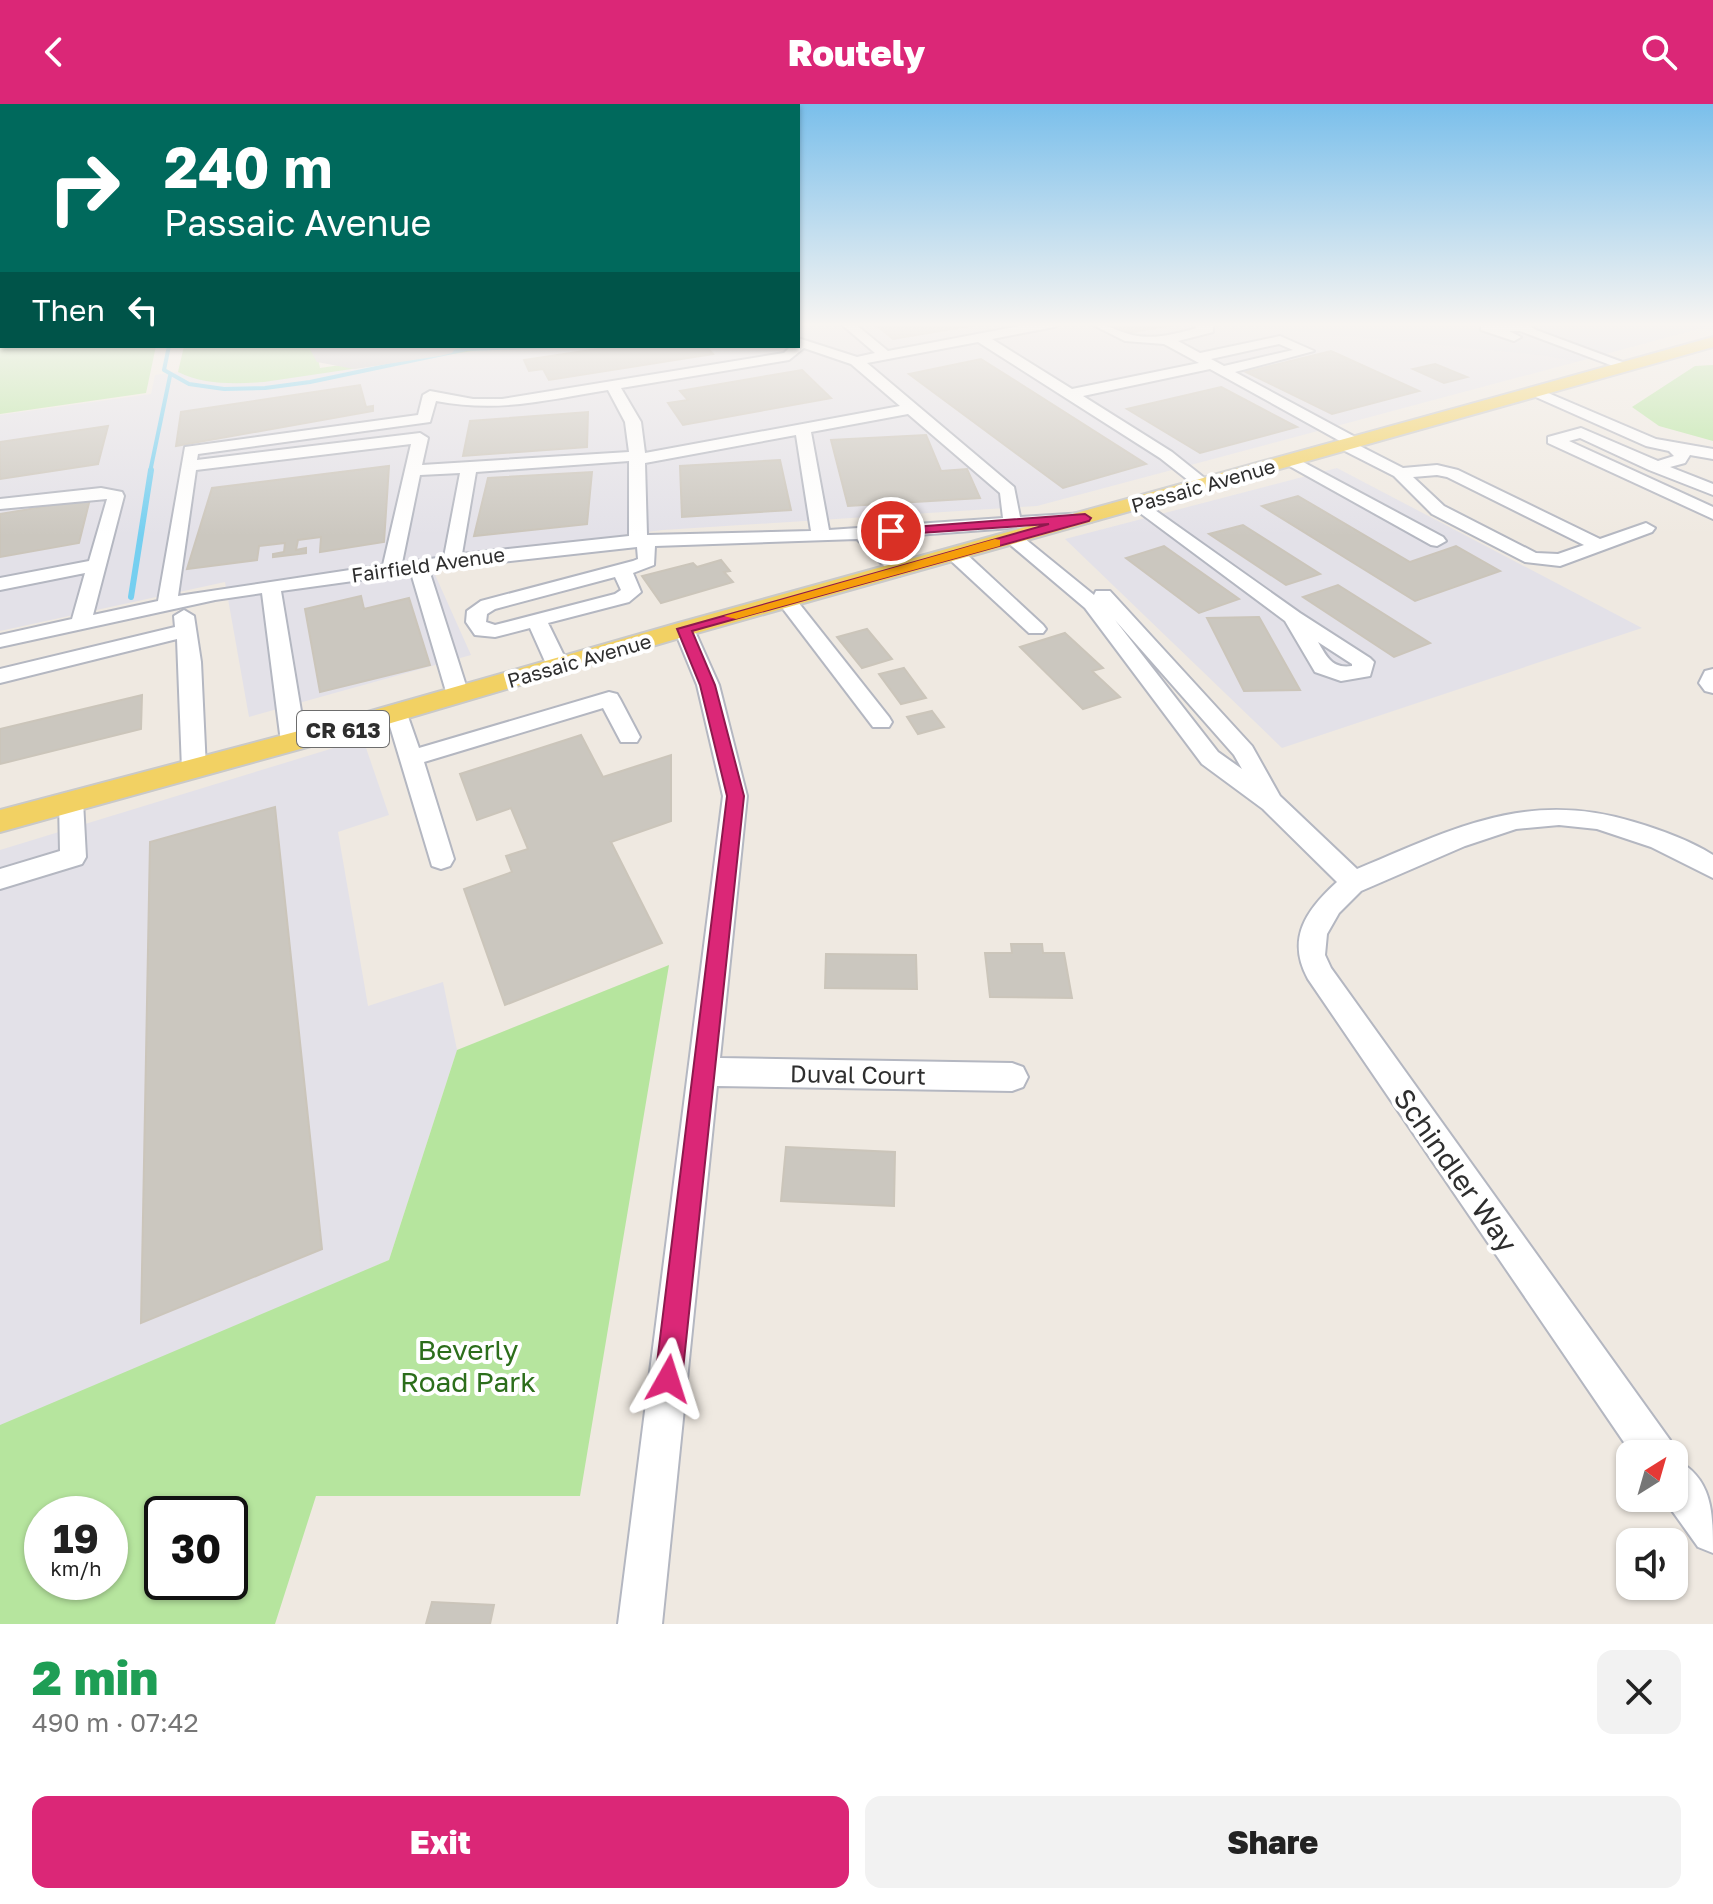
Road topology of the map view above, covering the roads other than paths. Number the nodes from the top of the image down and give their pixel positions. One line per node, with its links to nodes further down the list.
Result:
1 (561, 394): 11 (street)
2 (617, 394): 17 (street)
3 (897, 394): 9 (street)
4 (1070, 394): 26 (street)
5 (1261, 394): 14 (street)
6 (1524, 394): 14 (main road, Passaic Avenue / CR 613)
7 (1540, 394): 10 (street)
8 (1568, 394): 10 (street)
9 (914, 408): 12 (street); 32 (street)
10 (1578, 411): 15 (street)
11 (425, 419): 13 (street); 19 (street)
12 (803, 429): 17 (street); 34 (street)
13 (420, 438): 19 (street); 23 (street)
14 (1349, 444): 18 (main road, Passaic Avenue / CR 613); 24 (street)
15 (1679, 452): 16 (street); 20 (street); 21 (street)
16 (1713, 454)
17 (636, 458): 22 (street); 37 (street)
18 (1290, 460): 26 (main road, Passaic Avenue / CR 613); 35 (street)
19 (188, 466): 48 (street)
20 (1657, 466): 25 (street); 25 (street); 27 (street)
21 (1713, 466)
22 (469, 467): 23 (street); 39 (street)
23 (413, 471): 42 (street)
24 (1400, 473): 36 (street); 36 (street)
25 (1628, 476): 30 (street)
26 (1204, 484): 28 (main road, Passaic Avenue / CR 613)
27 (1713, 490)
28 (1138, 503): 32 (main road, Passaic Avenue / CR 613); 49 (street)
29 (0, 504): 40 (street)
30 (1713, 514)
31 (1646, 528): 36 (street)
32 (1018, 532): 33 (street, Fairfield Avenue); 38 (main road, Passaic Avenue / CR 613); 68 (street); 68 (street)
33 (861, 533): 34 (street, Fairfield Avenue); 44 (street)
34 (821, 536): 37 (street, Fairfield Avenue)
35 (1437, 541)
36 (1600, 546)
37 (644, 548): 39 (street, Fairfield Avenue); 43 (street)
38 (955, 554): 44 (main road, Passaic Avenue / CR 613); 53 (street)
39 (452, 561): 41 (street, Fairfield Avenue)
40 (97, 565): 45 (street); 51 (street)
41 (418, 566): 42 (street, Fairfield Avenue); 60 (street)
42 (391, 569): 46 (street, Fairfield Avenue)
43 (622, 570): 50 (street); 50 (street)
44 (899, 570): 47 (main road, Passaic Avenue / CR 613)
45 (0, 584)
46 (271, 586): 48 (street, Fairfield Avenue); 64 (street)
47 (787, 601): 52 (main road, Passaic Avenue / CR 613); 62 (street)
48 (174, 602): 51 (street, Fairfield Avenue); 54 (street)
49 (1293, 617)
50 (537, 621): 56 (street)
51 (81, 623): 55 (street, Fairfield Avenue)
52 (684, 629): 56 (main road, Passaic Avenue / CR 613); 74 (street)
53 (1036, 629)
54 (186, 631): 57 (street); 66 (street)
55 (0, 641)
56 (558, 666): 60 (main road, Passaic Avenue / CR 613)
57 (0, 676)
58 (1713, 676): 59 (street)
59 (1713, 686)
60 (458, 695): 61 (main road, Passaic Avenue / CR 613)
61 (397, 713): 64 (main road, Passaic Avenue / CR 613); 65 (street)
62 (881, 722)
63 (629, 737): 65 (street)
64 (293, 742): 66 (main road, Passaic Avenue / CR 613)
65 (411, 758): 70 (street)
66 (194, 769): 67 (main road, Passaic Avenue / CR 613)
67 (71, 801): 69 (main road, Passaic Avenue / CR 613); 72 (street)
68 (1272, 803): 73 (street)
69 (0, 821)
70 (441, 859)
71 (1713, 868): 73 (street, Schindler Way)
72 (0, 879)
73 (1354, 882): 76 (street, Schindler Way)
74 (704, 1072): 75 (street, Duval Court); 79 (street)
75 (1012, 1077)
76 (1646, 1440)
77 (1688, 1498): 78 (street)
78 (1713, 1532)
79 (640, 1624)

